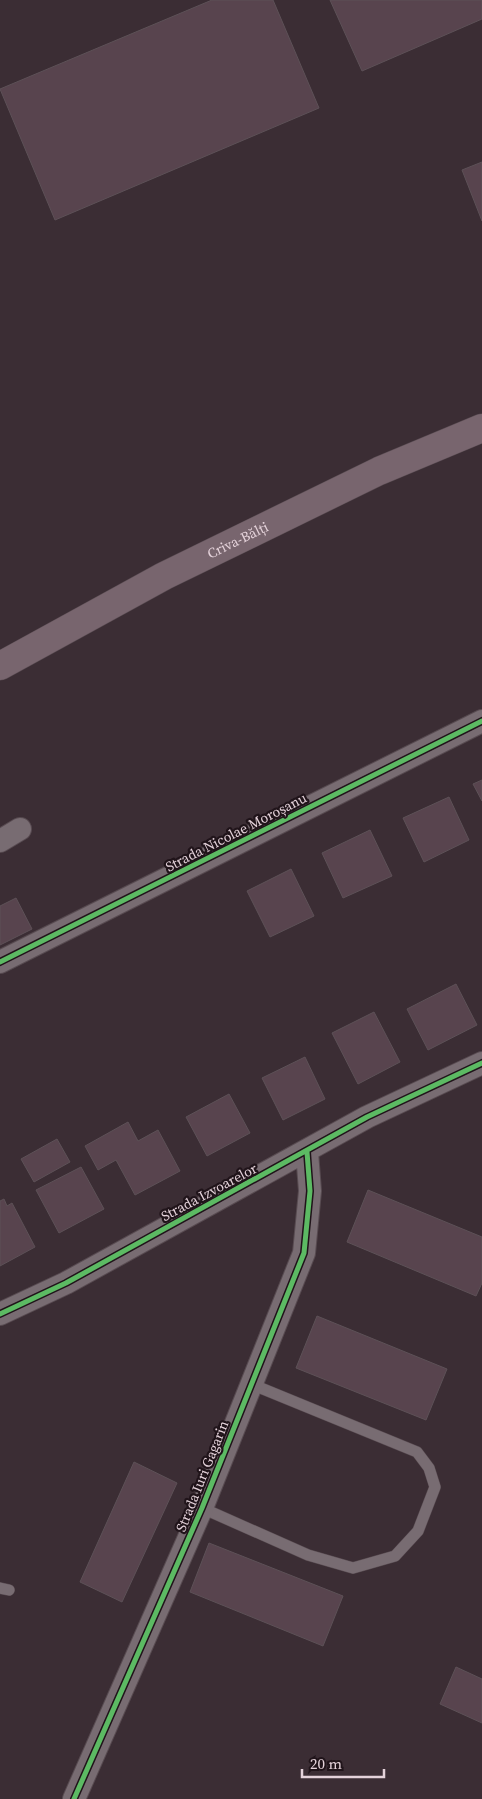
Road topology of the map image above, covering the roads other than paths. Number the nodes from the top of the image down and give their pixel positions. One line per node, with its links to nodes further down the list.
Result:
1 (482, 428): 2 (highway, Criva-Bălți)
2 (0, 666)
3 (482, 721): 6 (street, Strada Nicolae Moroșanu)
4 (20, 829): 5 (street)
5 (0, 840)
6 (0, 962)
7 (482, 1063): 8 (street, Strada Izvoarelor)
8 (307, 1152): 9 (street, Strada Izvoarelor); 10 (street, Strada Iuri Gagarin)
9 (0, 1314)
10 (251, 1384): 11 (street, Strada Iuri Gagarin); 11 (lane)
11 (202, 1508): 12 (street, Strada Iuri Gagarin)
12 (74, 1799)

